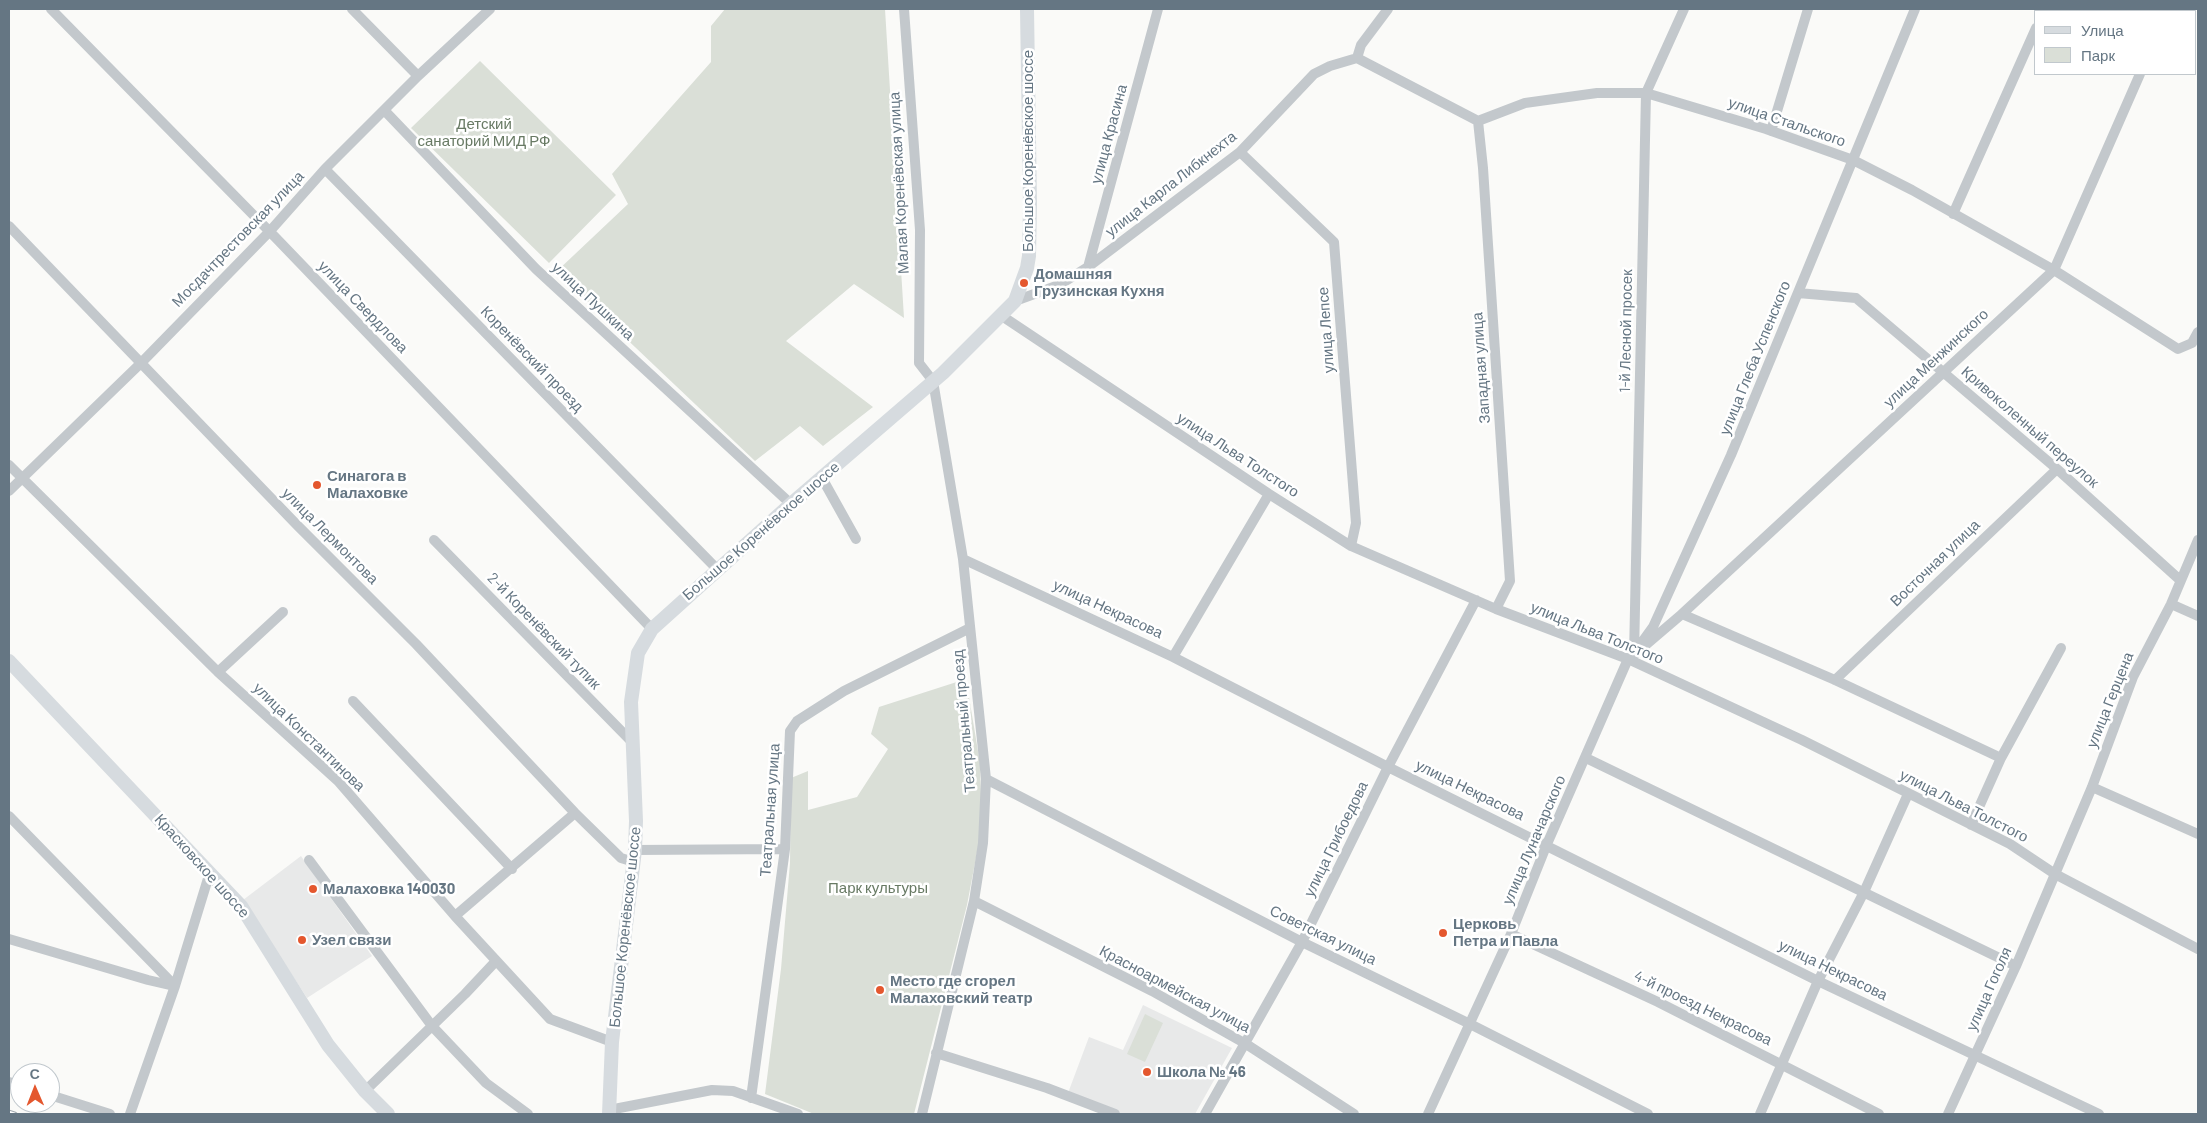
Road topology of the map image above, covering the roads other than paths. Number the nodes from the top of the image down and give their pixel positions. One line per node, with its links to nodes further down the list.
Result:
1 (51, 9): 24 (street, улица Свердлова)
2 (352, 9): 14 (street)
3 (490, 9): 14 (street, Мосдачтрестовская улица)
4 (904, 9): 33 (street, Малая Коренёвская улица)
5 (1027, 9): 28 (main road, Большое Коренёвское шоссе)
6 (1158, 9): 25 (street, улица Красина)
7 (1388, 9): 12 (street)
8 (1684, 9): 15 (street, 1-й Лесной просек)
9 (1808, 9): 18 (street)
10 (1915, 9): 20 (street, улица Глеба Успенского)
11 (2034, 32): 22 (street)
12 (1358, 58): 17 (street); 19 (street, улица Карла Либкнехта)
13 (2140, 75): 26 (street, улица Менжинского)
14 (418, 76): 16 (street, Мосдачтрестовская улица)
15 (1646, 93): 17 (street, улица Стальского); 18 (street, улица Стальского); 58 (street, 1-й Лесной просек)
16 (384, 110): 21 (street, Мосдачтрестовская улица); 40 (street, улица Пушкина)
17 (1478, 121): 50 (street, Западная улица)
18 (1771, 131): 20 (street, улица Стальского)
19 (1240, 152): 25 (street, улица Карла Либкнехта); 44 (street, улица Лепсе)
20 (1853, 160): 22 (street, улица Стальского); 27 (street, улица Глеба Успенского)
21 (325, 170): 24 (street, Мосдачтрестовская улица); 46 (street, Коренёвский проезд)
22 (1953, 214): 26 (street, улица Стальского)
23 (9, 226): 31 (street, улица Лермонтова)
24 (270, 231): 31 (street, Мосдачтрестовская улица); 55 (street, улица Свердлова)
25 (1088, 267): 28 (street, улица Карла Либкнехта)
26 (2054, 270): 30 (street, улица Стальского); 32 (street, улица Менжинского)
27 (1798, 293): 32 (street, Кривоколенный переулок); 58 (street, улица Глеба Успенского)
28 (1015, 301): 29 (main road, Большое Коренёвское шоссе)
29 (1002, 316): 33 (main road, Большое Коренёвское шоссе); 39 (street, улица Льва Толстого)
30 (2198, 332)
31 (141, 363): 36 (street, Мосдачтрестовская улица); 70 (street, улица Лермонтова)
32 (1944, 371): 35 (street, Кривоколенный переулок); 52 (street, улица Менжинского)
33 (933, 381): 37 (main road, Большое Коренёвское шоссе); 45 (street, Театральный проезд)
34 (9, 465): 36 (street, улица Константинова)
35 (2056, 469): 47 (street, Кривоколенный переулок); 61 (street, Восточная улица)
36 (22, 478): 38 (street, Мосдачтрестовская улица); 60 (street, улица Константинова)
37 (822, 478): 40 (main road, Большое Коренёвское шоссе); 41 (street)
38 (9, 490)
39 (1268, 494): 44 (street, улица Льва Толстого); 57 (street)
40 (791, 504): 46 (main road, Большое Коренёвское шоссе)
41 (856, 539)
42 (434, 540): 63 (street, 2-й Коренёвский тупик)
43 (2198, 540): 47 (street, улица Герцена)
44 (1351, 546): 48 (street, улица Льва Толстого)
45 (963, 558): 54 (street, Театральный проезд); 57 (street, улица Некрасова)
46 (717, 569): 55 (main road, Большое Коренёвское шоссе)
47 (2180, 580): 49 (street, улица Герцена)
48 (1476, 600): 50 (street, улица Льва Толстого); 66 (street, улица Грибоедова)
49 (2171, 604): 53 (street); 68 (street, улица Герцена)
50 (1496, 609): 58 (street, улица Льва Толстого)
51 (283, 612): 60 (street)
52 (1682, 614): 58 (street); 61 (street)
53 (2198, 616)
54 (970, 628): 67 (street, Театральный проезд); 75 (street, Театральная улица)
55 (652, 629): 63 (main road, Большое Коренёвское шоссе)
56 (2061, 648): 65 (street)
57 (1173, 656): 66 (street, улица Некрасова)
58 (1631, 657): 64 (street, улица Луначарского); 69 (street, улица Льва Толстого)
59 (9, 661): 79 (main road, Красковское шоссе)
60 (218, 672): 83 (street, улица Константинова)
61 (1835, 680): 65 (street)
62 (353, 701): 78 (street)
63 (633, 742): 76 (main road, Большое Коренёвское шоссе)
64 (1586, 758): 74 (street, улица Луначарского); 81 (street)
65 (2001, 758): 72 (street)
66 (1388, 767): 74 (street, улица Некрасова); 86 (street, улица Грибоедова)
67 (986, 779): 82 (street, Театральный проезд); 86 (street, Советская улица)
68 (2092, 787): 73 (street); 80 (street, улица Герцена)
69 (1908, 794): 72 (street, улица Льва Толстого); 81 (street)
70 (575, 813): 76 (street, улица Лермонтова); 78 (street)
71 (9, 816): 91 (street)
72 (1971, 825): 80 (street, улица Льва Толстого)
73 (2198, 834)
74 (1547, 844): 84 (street, улица Луначарского); 90 (street, улица Некрасова)
75 (785, 849): 76 (street); 101 (street, Театральная улица)
76 (635, 856): 94 (main road, Большое Коренёвское шоссе)
77 (309, 860): 93 (street)
78 (512, 869): 83 (street)
79 (210, 872): 91 (street); 99 (main road, Красковское шоссе)
80 (2055, 874): 87 (street, улица Льва Толстого); 89 (street, улица Гоголя)
81 (1864, 892): 89 (street); 90 (street)
82 (974, 901): 95 (street, Красноармейская улица); 96 (street, Театральный проезд)
83 (455, 916): 88 (street, улица Константинова)
84 (1511, 934): 92 (street, улица Луначарского); 98 (street, 4-й проезд Некрасова)
85 (9, 939): 91 (street)
86 (1302, 942): 92 (street, Советская улица); 95 (street, улица Грибоедова)
87 (2198, 949)
88 (496, 961): 93 (street); 94 (street, улица Константинова)
89 (2016, 966): 97 (street, улица Гоголя)
90 (1818, 981): 97 (street, улица Некрасова); 98 (street)
91 (175, 986): 104 (street)
92 (1470, 1024): 112 (street, улица Луначарского); 113 (street, Советская улица)
93 (432, 1026): 99 (street); 106 (street)
94 (612, 1042): 102 (main road, Большое Коренёвское шоссе)
95 (1246, 1044): 110 (street, улица Грибоедова); 111 (street, Красноармейская улица)
96 (936, 1053): 108 (street, Театральный проезд); 109 (street)
97 (1976, 1055): 116 (street, улица Гоголя); 117 (street, улица Некрасова)
98 (1781, 1063): 114 (street); 115 (street, 4-й проезд Некрасова)
99 (366, 1091): 105 (main road, Красковское шоссе)
100 (60, 1098): 103 (street)
101 (751, 1098): 102 (street); 107 (street)
102 (609, 1112)
103 (110, 1114)
104 (130, 1114)
105 (388, 1114)
106 (528, 1114)
107 (798, 1114)
108 (922, 1114)
109 (1115, 1114)
110 (1205, 1114)
111 (1354, 1114)
112 (1428, 1114)
113 (1648, 1114)
114 (1760, 1114)
115 (1879, 1114)
116 (1948, 1114)
117 (2099, 1114)

